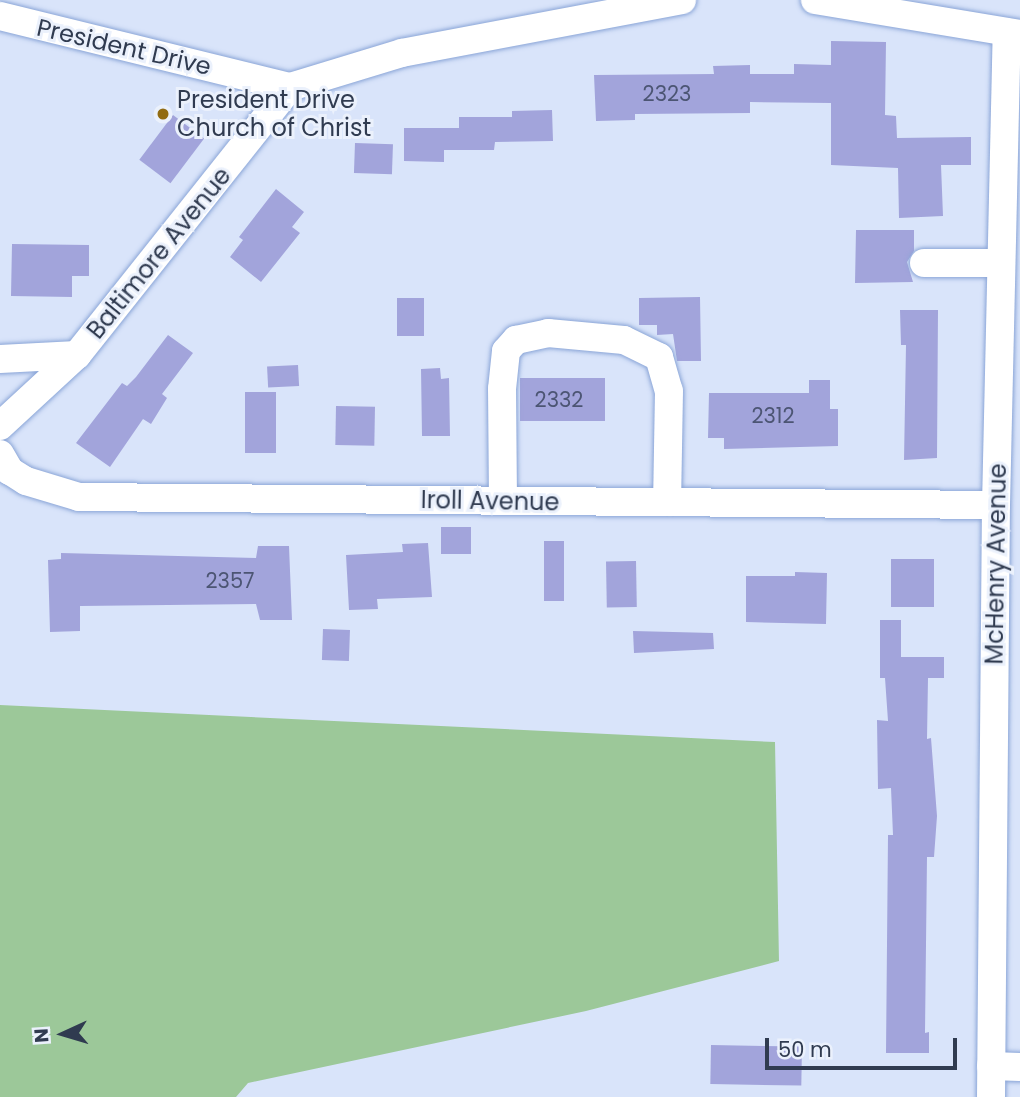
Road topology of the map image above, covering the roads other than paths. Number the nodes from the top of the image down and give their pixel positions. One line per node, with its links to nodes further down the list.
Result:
1 (682, 0): 5 (street)
2 (816, 0): 4 (street)
3 (0, 16): 5 (street, President Drive)
4 (1014, 33): 7 (street, McHenry Avenue)
5 (290, 87): 8 (street, Baltimore Avenue)
6 (924, 263): 7 (street)
7 (1001, 263): 10 (street, McHenry Avenue)
8 (77, 355): 9 (street); 11 (street, Baltimore Avenue)
9 (0, 359)
10 (1009, 400): 15 (street, McHenry Avenue)
11 (0, 426)
12 (0, 454): 13 (street, Iroll Avenue)
13 (503, 501): 14 (street, Iroll Avenue); 14 (street)
14 (667, 502): 15 (street, Iroll Avenue)
15 (996, 505): 16 (street, McHenry Avenue)
16 (991, 1066): 17 (street); 18 (street, McHenry Avenue)
17 (1020, 1067)
18 (991, 1097)

